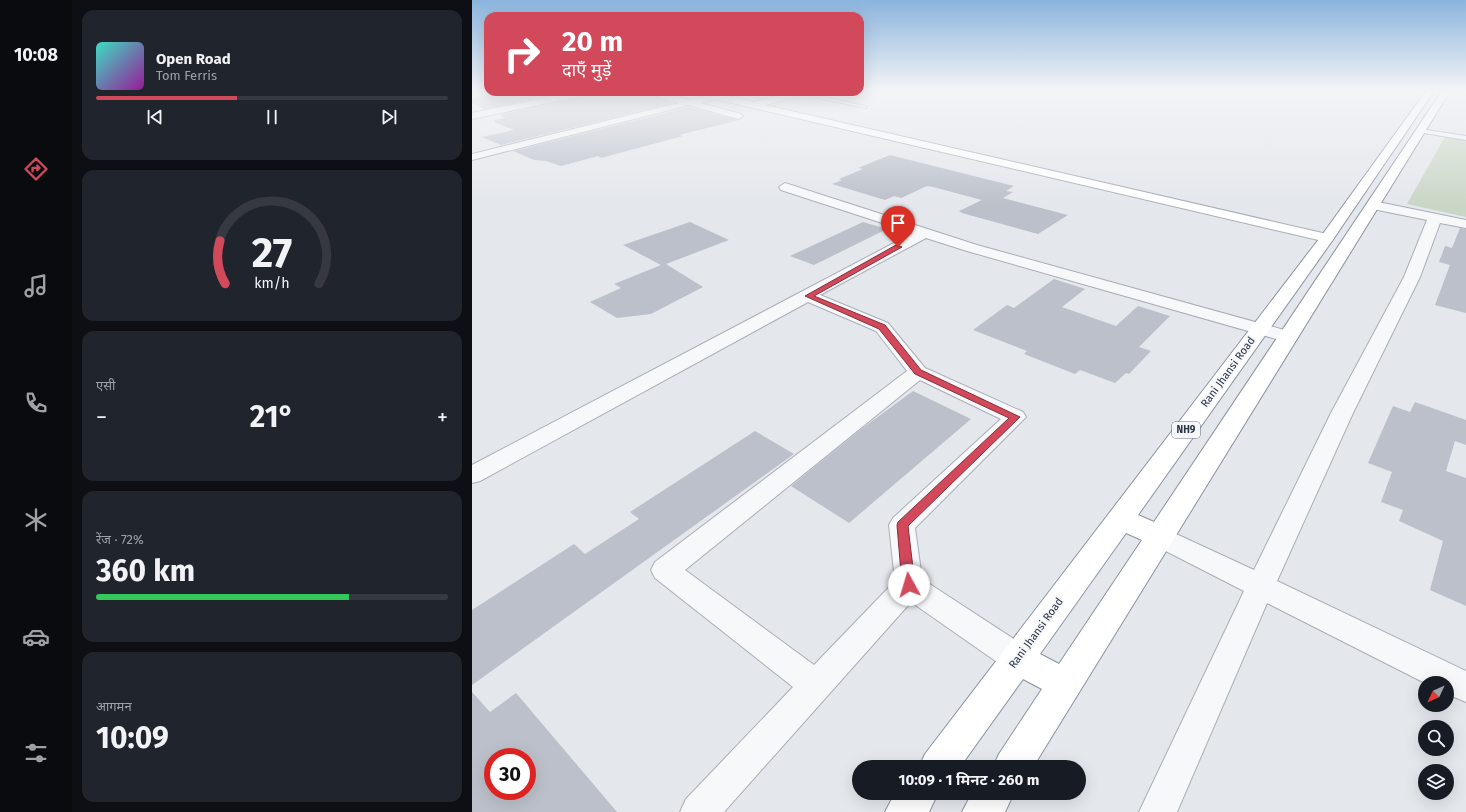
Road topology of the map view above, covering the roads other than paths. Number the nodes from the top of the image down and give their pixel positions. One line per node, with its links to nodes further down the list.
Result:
1 (579, 129): 6 (street)
2 (857, 129): 12 (main road)
3 (1404, 129): 12 (main road, Rani Jhansi Road / NH9)
4 (1420, 131): 5 (lane); 8 (main road)
5 (1466, 138)
6 (472, 157)
7 (785, 187): 11 (street)
8 (1373, 205): 9 (street); 15 (main road)
9 (1435, 218): 10 (street); 21 (street)
10 (1466, 224)
11 (924, 232): 13 (street); 14 (street)
12 (1328, 238): 14 (main road, Rani Jhansi Road / NH9)
13 (808, 296): 16 (street); 17 (street)
14 (1259, 330): 15 (street); 18 (main road, Rani Jhansi Road / NH9)
15 (1289, 337): 19 (main road)
16 (918, 372): 20 (street); 24 (street)
17 (472, 475)
18 (1121, 519): 19 (main road); 22 (main road, Rani Jhansi Road / NH9)
19 (1161, 537): 21 (street); 23 (main road)
20 (909, 585): 22 (street); 24 (street)
21 (1260, 586): 25 (street); 33 (street)
22 (1018, 659): 23 (main road); 26 (main road, Rani Jhansi Road / NH9)
23 (1066, 685): 27 (main road)
24 (816, 686): 30 (street)
25 (1466, 687)
26 (943, 760)
27 (1017, 760)
28 (914, 800): 31 (main road)
29 (990, 800): 32 (main road)
30 (699, 812)
31 (905, 812)
32 (982, 812)
33 (1158, 812)

